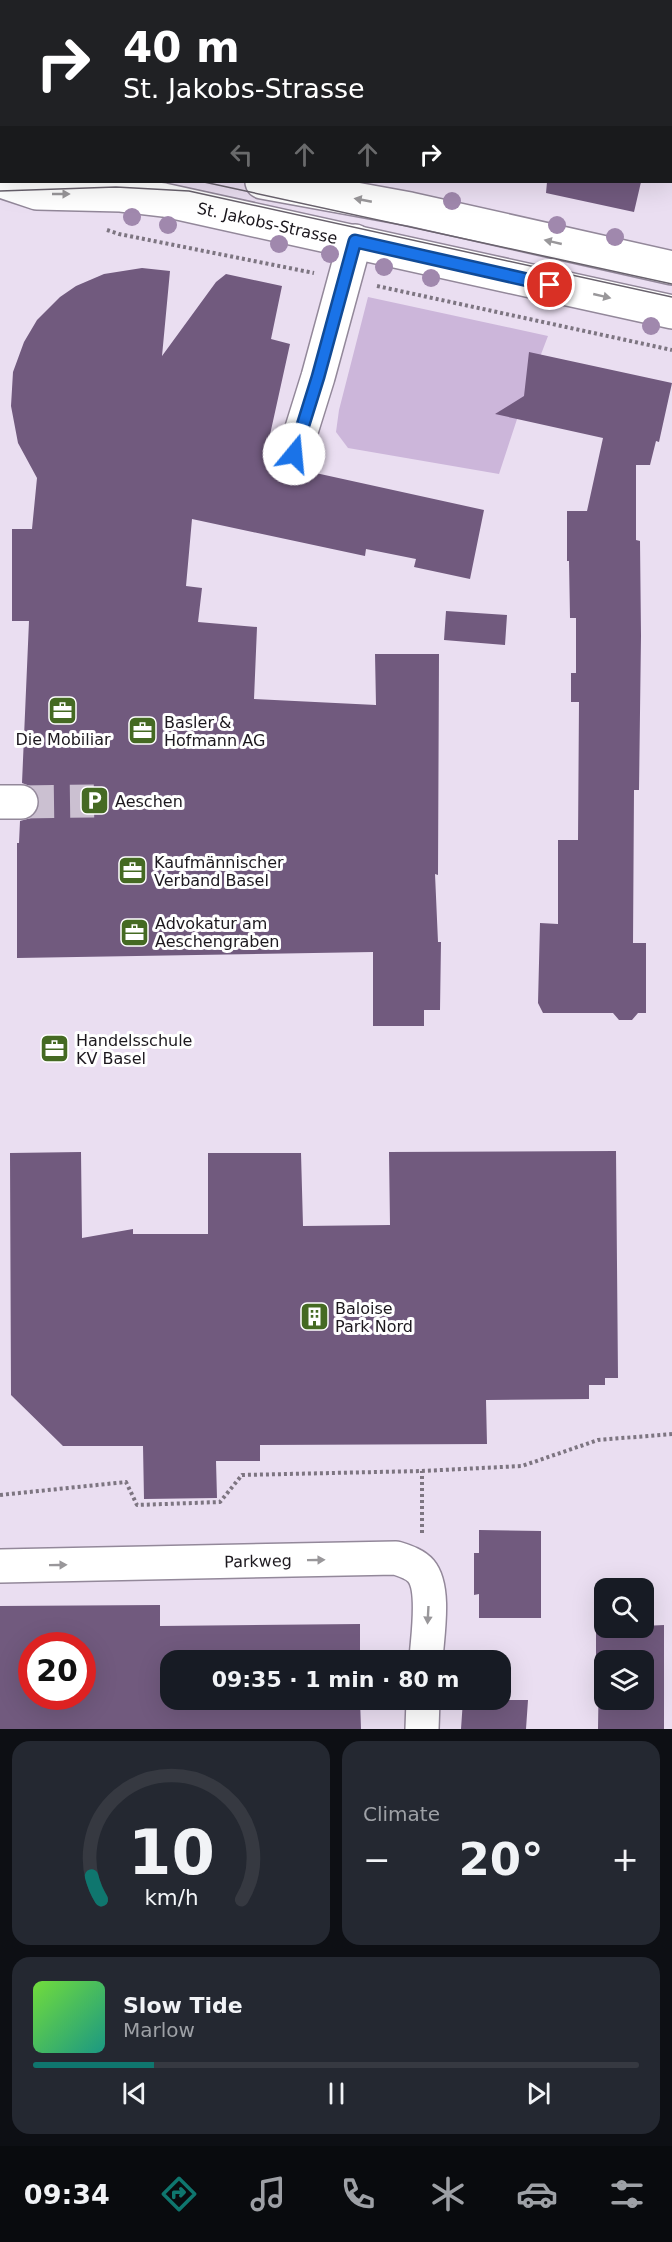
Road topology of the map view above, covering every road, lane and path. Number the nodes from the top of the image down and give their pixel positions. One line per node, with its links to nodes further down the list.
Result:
1 (10, 183): 5 (main road, St. Jakobs-Strasse, one-way to 5)
2 (273, 183): 3 (main road)
3 (319, 187): 6 (main road, one-way to 3)
4 (103, 228): 7 (path)
5 (355, 241): 7 (main road); 8 (main road, St. Jakobs-Strasse, one-way to 8)
6 (672, 268)
7 (344, 279): 9 (path); 10 (main road)
8 (672, 312)
9 (672, 350)
10 (294, 454)
11 (672, 1434): 12 (path)
12 (422, 1471): 13 (path); 15 (path)
13 (0, 1495)
14 (0, 1566): 15 (main road, Parkweg, one-way to 15)
15 (421, 1571): 16 (main road, one-way to 16)
16 (426, 1650)
17 (423, 1710): 18 (main road)
18 (422, 1729)

